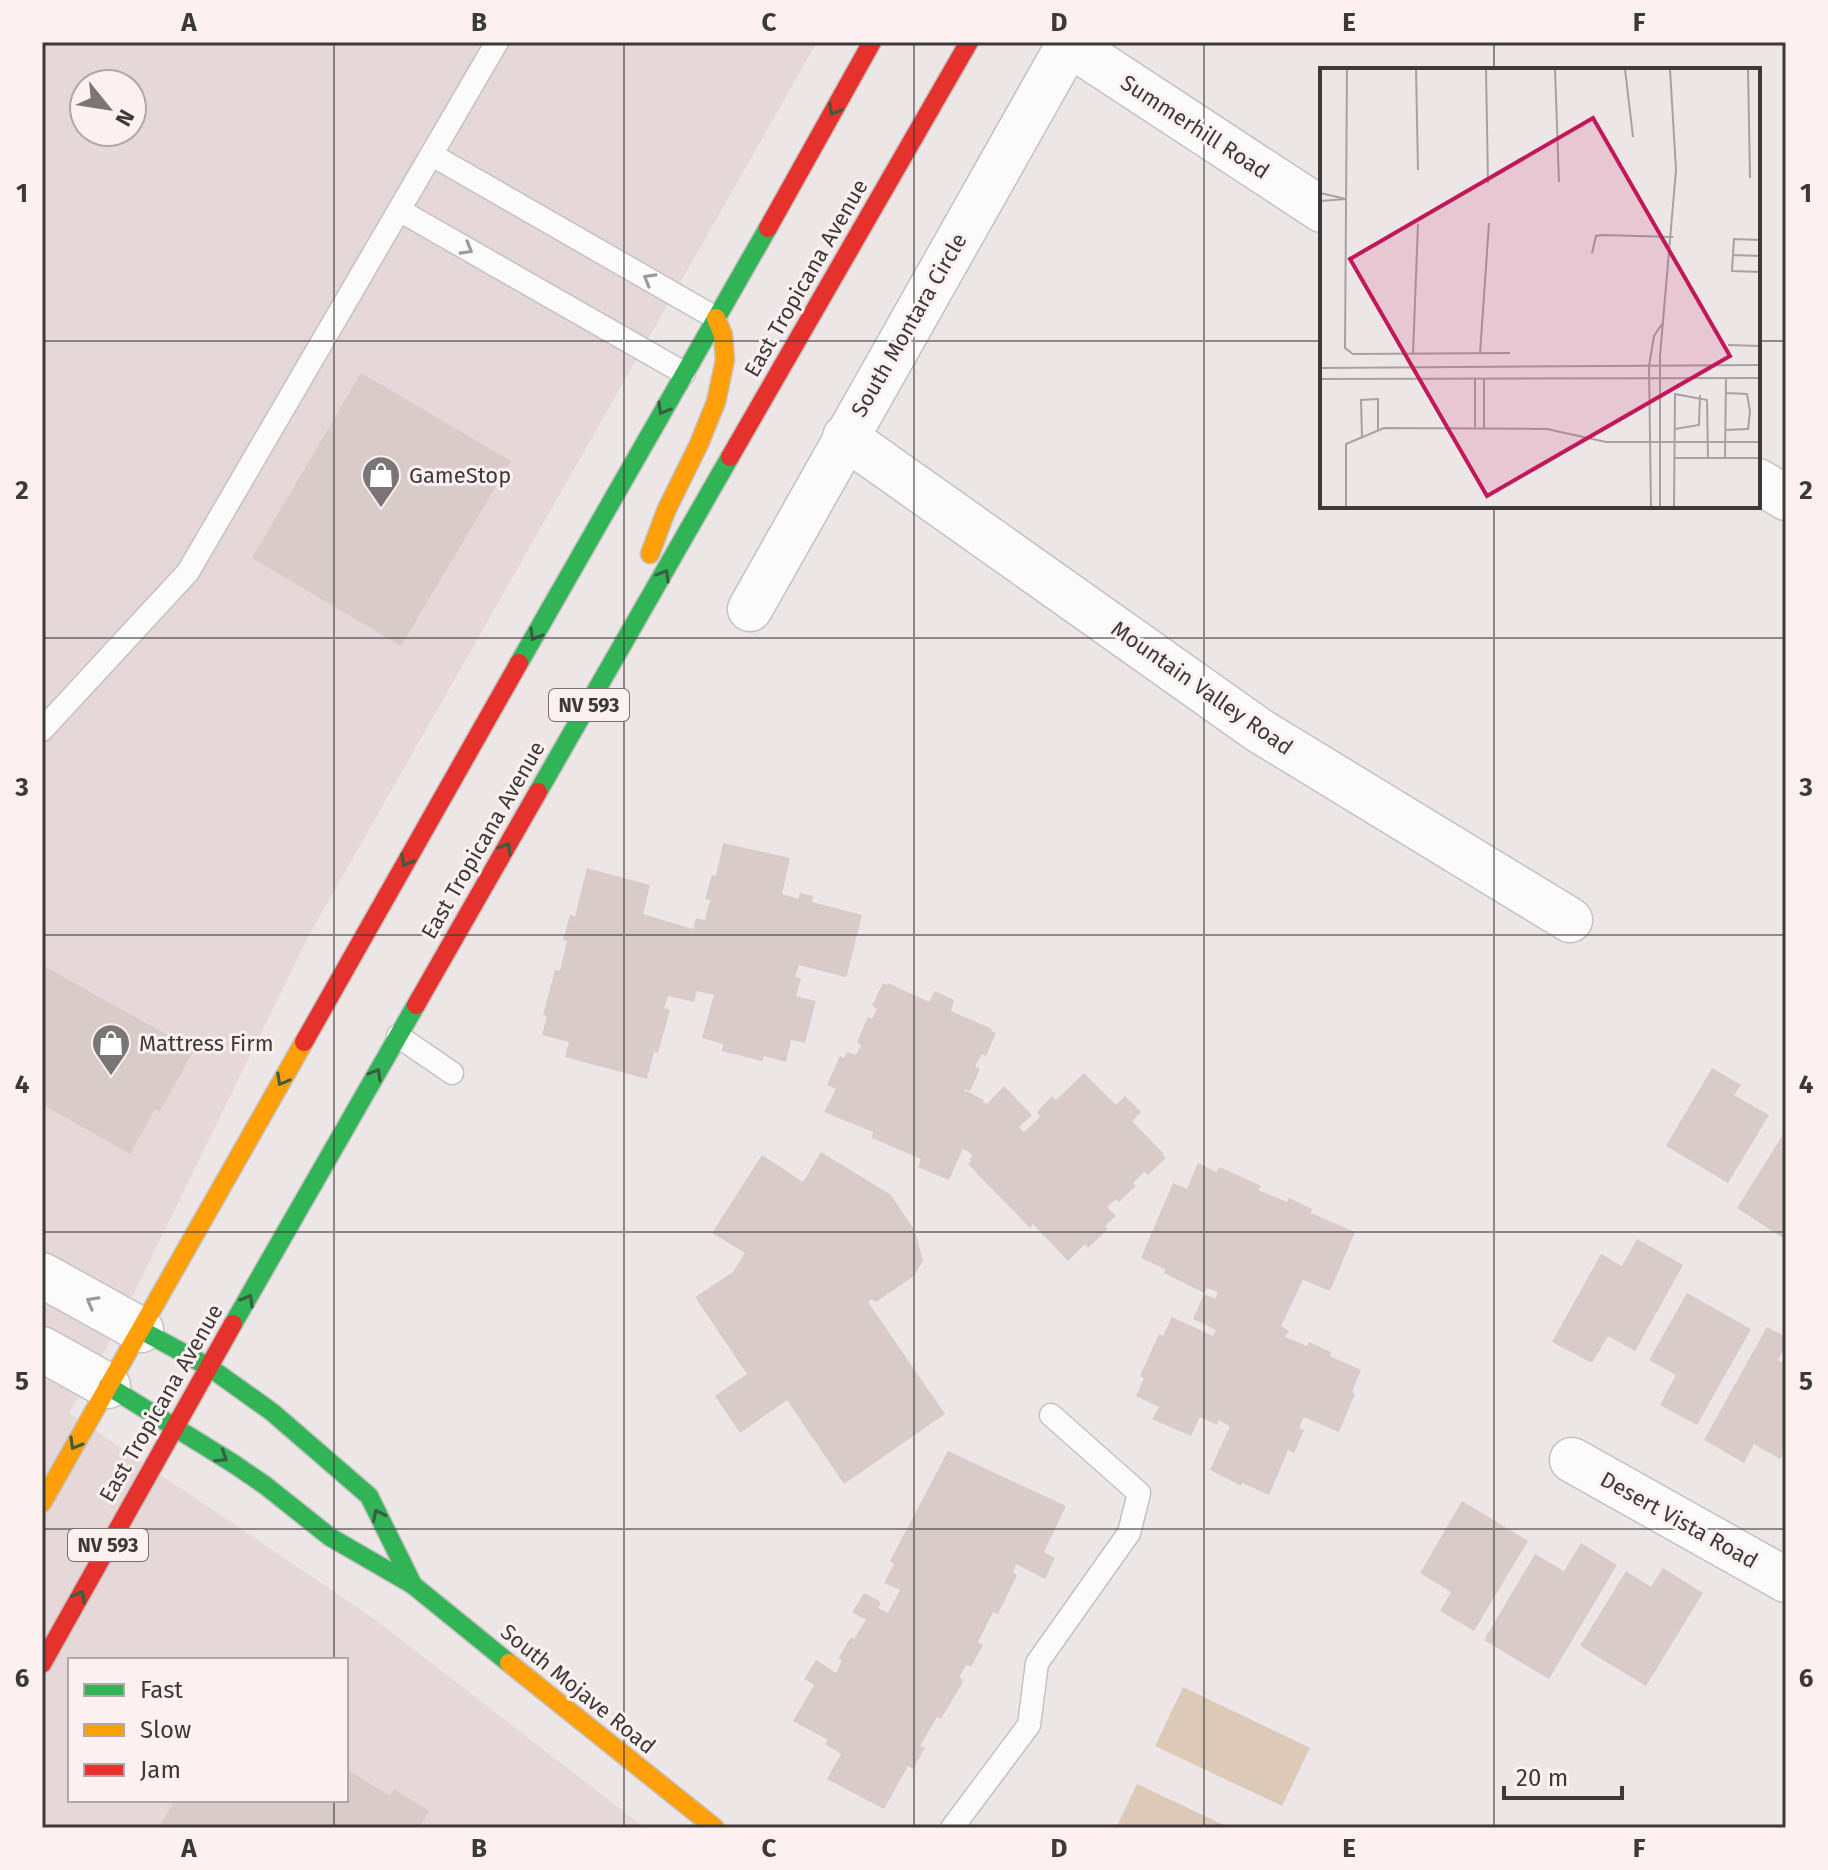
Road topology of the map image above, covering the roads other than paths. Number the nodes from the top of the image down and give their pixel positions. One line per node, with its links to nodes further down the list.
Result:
1 (497, 42): 5 (lane)
2 (872, 42): 8 (main road, one-way to 8)
3 (969, 42): 14 (main road, East Tropicana Avenue / NV 593, one-way to 3)
4 (1069, 43): 6 (street, Summerhill Road); 10 (street, South Montara Circle)
5 (432, 155): 7 (lane); 8 (lane, one-way to 5)
6 (1320, 209)
7 (399, 210): 9 (lane, one-way to 9); 15 (lane)
8 (716, 318): 9 (main road); 14 (main road)
9 (684, 373): 20 (main road, one-way to 20)
10 (845, 437): 13 (street, South Montara Circle); 16 (street, Mountain Valley Road)
11 (1760, 482): 12 (street)
12 (1786, 498)
13 (750, 609)
14 (618, 655): 17 (main road, East Tropicana Avenue / NV 593, one-way to 14)
15 (42, 730)
16 (1570, 920)
17 (398, 1036): 18 (lane); 22 (main road, East Tropicana Avenue / NV 593, one-way to 17)
18 (452, 1073)
19 (42, 1275): 20 (street, one-way to 19)
20 (141, 1330): 22 (main road, South Mojave Road); 23 (main road)
21 (42, 1349): 23 (street)
22 (209, 1367): 25 (main road, East Tropicana Avenue / NV 593); 29 (main road, South Mojave Road, one-way to 22)
23 (108, 1386): 25 (main road, South Mojave Road); 27 (main road, one-way to 27)
24 (1051, 1415): 32 (lane)
25 (174, 1426): 29 (main road, South Mojave Road, one-way to 29); 30 (main road, East Tropicana Avenue / NV 593, one-way to 25)
26 (1572, 1460): 28 (street, Desert Vista Road)
27 (42, 1503)
28 (1786, 1580)
29 (413, 1585): 31 (main road, South Mojave Road)
30 (42, 1664)
31 (715, 1828)
32 (952, 1828)

